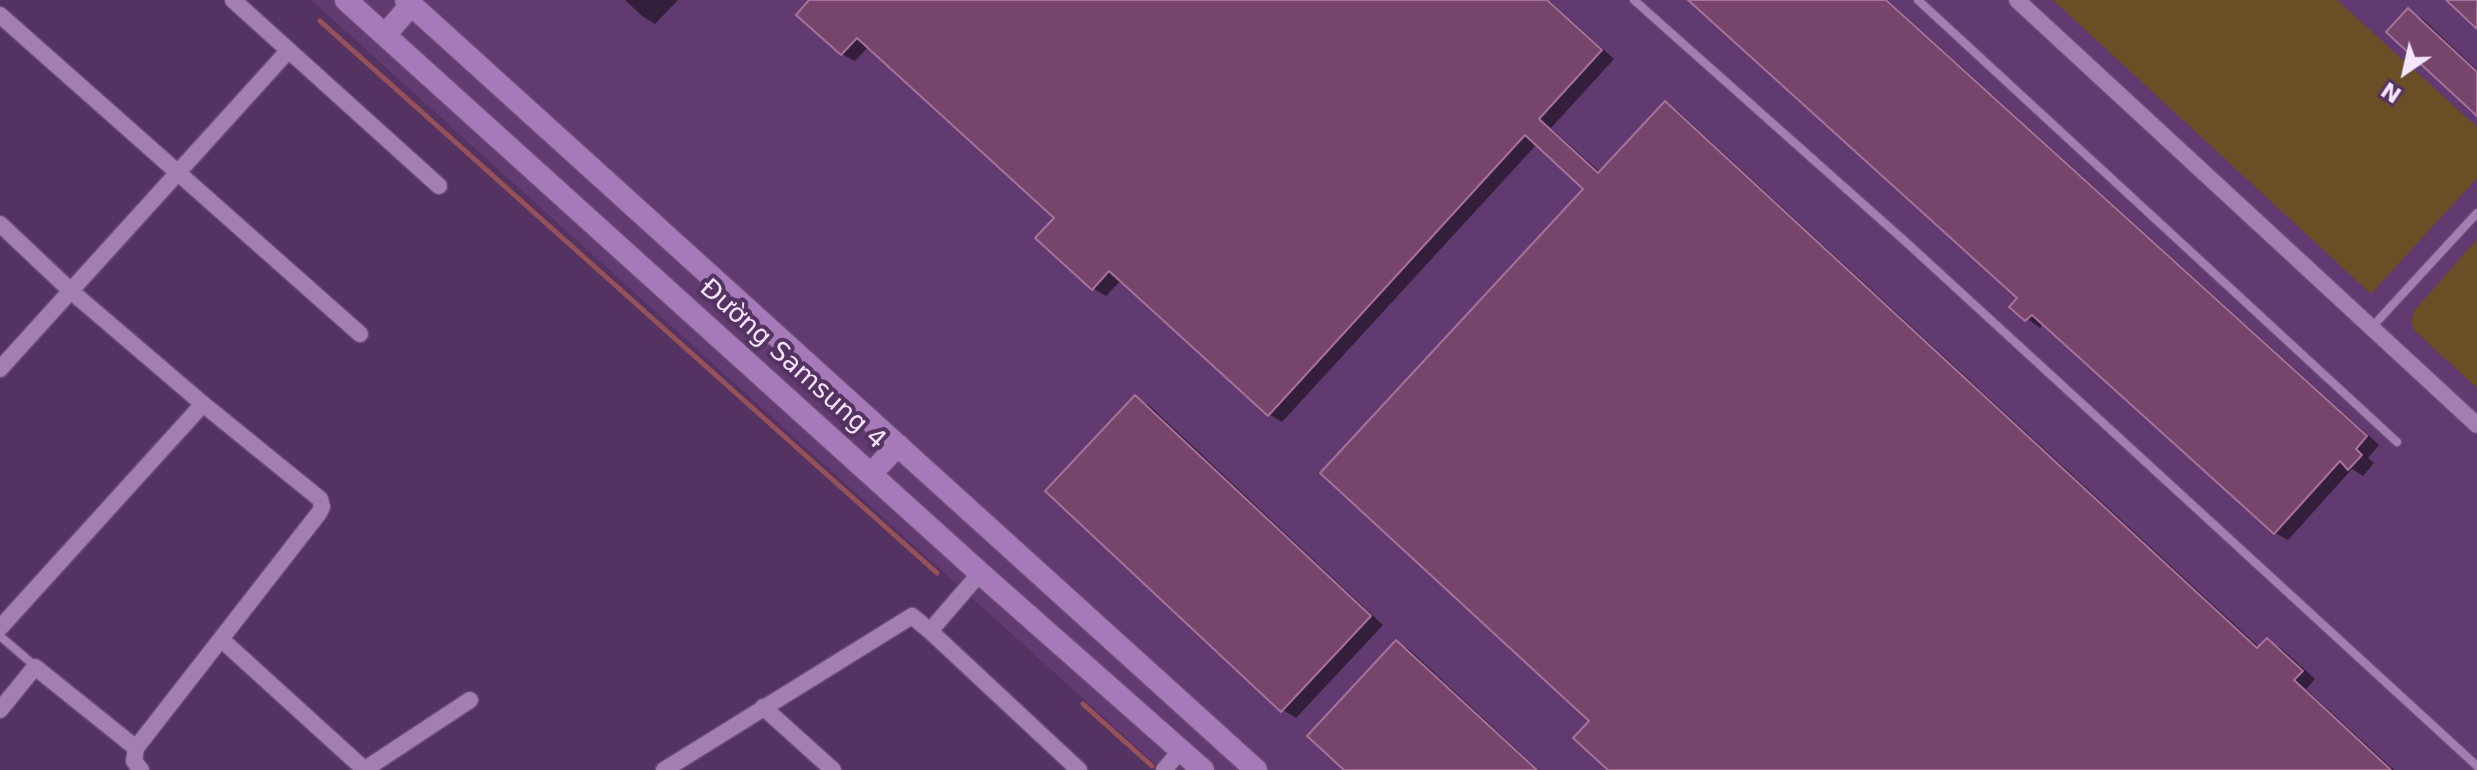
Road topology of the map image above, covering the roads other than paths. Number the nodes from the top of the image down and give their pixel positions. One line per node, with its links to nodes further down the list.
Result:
1 (233, 0): 9 (street)
2 (346, 0): 8 (main road, Đường Samsung 4)
3 (1634, 0): 35 (lane)
4 (1918, 0): 20 (lane)
5 (2017, 0): 15 (street)
6 (411, 2): 8 (main road); 21 (main road, Đường Samsung 4)
7 (0, 15): 10 (street)
8 (385, 35): 22 (main road, Đường Samsung 4)
9 (288, 51): 10 (street); 11 (street)
10 (176, 174): 14 (street); 16 (street)
11 (439, 186)
12 (2477, 213): 15 (lane)
13 (0, 224): 14 (street)
14 (72, 292): 17 (street); 18 (street)
15 (2372, 328): 19 (street)
16 (360, 334)
17 (0, 369)
18 (203, 404): 25 (street); 28 (street)
19 (2477, 425)
20 (2397, 442)
21 (898, 445): 22 (main road); 23 (main road, Đường Samsung 4)
22 (871, 474): 24 (main road, Đường Samsung 4)
23 (1006, 544): 24 (main road); 43 (main road, Đường Samsung 4)
24 (980, 573): 26 (street); 34 (main road, Đường Samsung 4)
25 (0, 628)
26 (930, 631): 31 (street); 40 (street)
27 (0, 636): 29 (lane)
28 (222, 640): 33 (street); 37 (street)
29 (35, 667): 32 (street); 33 (street)
30 (470, 700): 37 (street)
31 (763, 707): 38 (street); 39 (street)
32 (0, 710)
33 (136, 748): 36 (street)
34 (1181, 750): 41 (street); 42 (main road, Đường Samsung 4)
35 (2477, 766)
36 (141, 770)
37 (364, 770)
38 (664, 770)
39 (833, 770)
40 (1079, 770)
41 (1164, 770)
42 (1203, 770)
43 (1256, 770)

